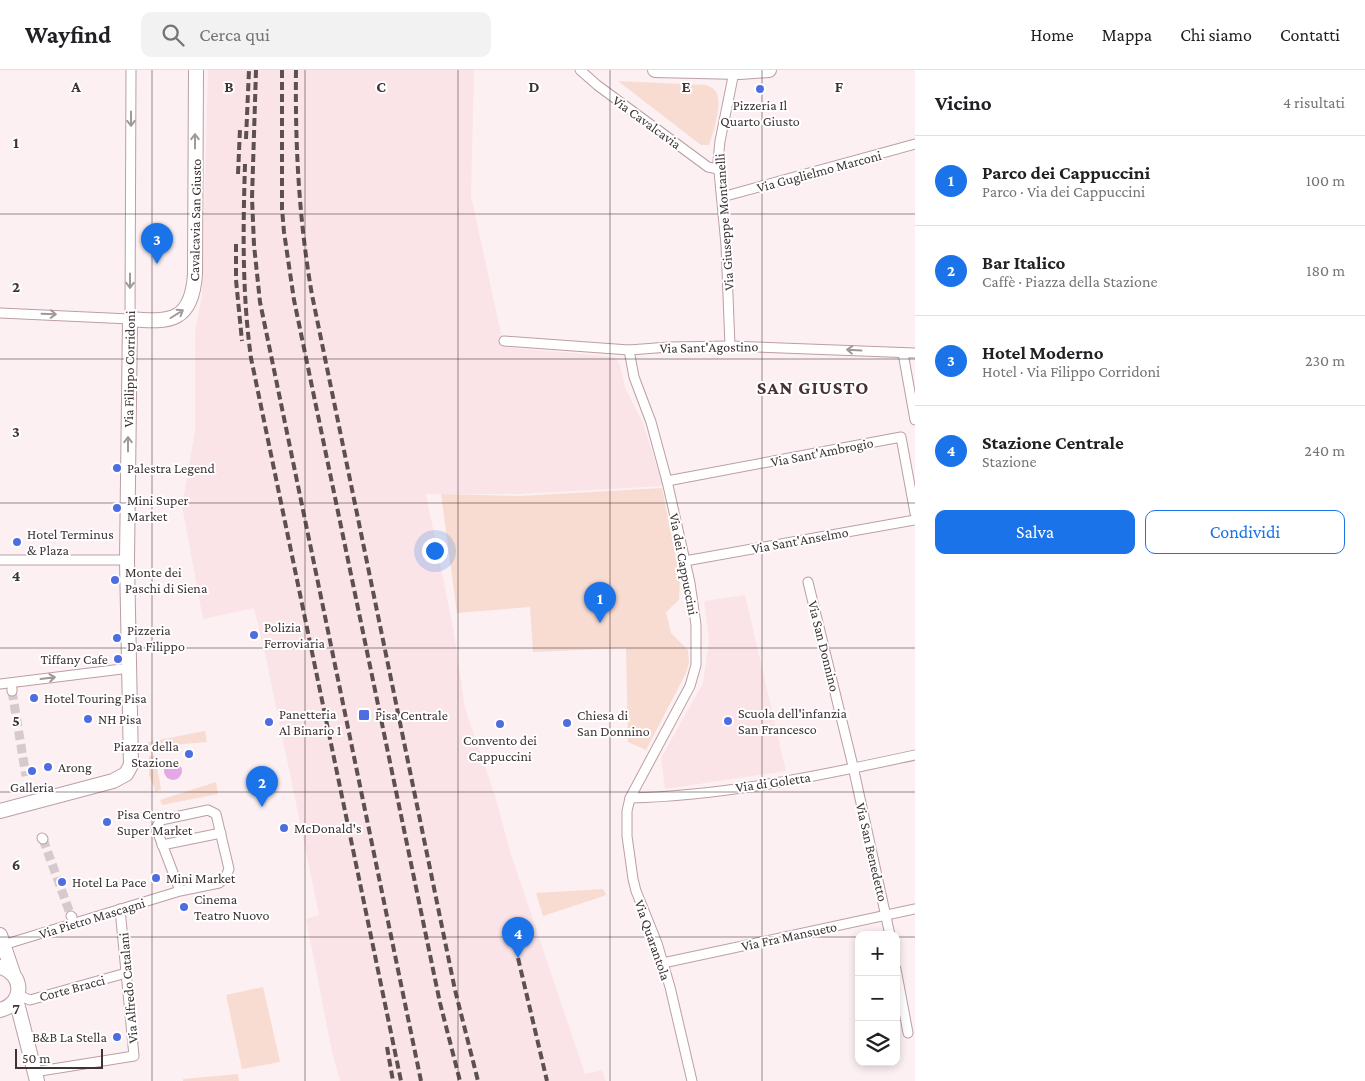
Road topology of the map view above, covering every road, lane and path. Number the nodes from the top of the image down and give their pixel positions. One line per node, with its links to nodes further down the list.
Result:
1 (131, 70): 11 (street, Via Filippo Corridoni, one-way to 11)
2 (196, 70): 11 (street, Cavalcavia San Giusto, one-way to 2)
3 (580, 70): 8 (street, Via Cavalcavia)
4 (655, 70): 6 (street)
5 (770, 70): 6 (street)
6 (735, 71): 8 (street, Via Giuseppe Montanelli)
7 (915, 144): 9 (street, Via Guglielmo Marconi)
8 (718, 169): 9 (street, Via Giuseppe Montanelli)
9 (722, 197): 13 (street, Via Giuseppe Montanelli)
10 (0, 313): 11 (street, one-way to 11)
11 (130, 319): 22 (street, Via Filippo Corridoni, one-way to 11)
12 (504, 341): 14 (street, Via Sant'Agostino)
13 (730, 346): 14 (street, Via Sant'Agostino); 15 (street, Via Sant'Agostino, one-way to 13)
14 (628, 350): 18 (street, Via dei Cappuccini)
15 (903, 352): 16 (street, Via Sant'Agostino); 17 (street)
16 (915, 353)
17 (915, 420)
18 (667, 481): 19 (street, Via Sant'Ambrogio); 23 (street, Via dei Cappuccini)
19 (915, 514)
20 (915, 520): 23 (street, Via Sant'Anselmo)
21 (0, 560): 22 (street)
22 (127, 560): 25 (street, Via Filippo Corridoni)
23 (686, 561): 29 (street, Via dei Cappuccini)
24 (808, 582): 28 (street, Via San Donnino)
25 (130, 668): 26 (street, one-way to 25); 30 (street)
26 (0, 681)
27 (915, 755): 28 (street, Via di Goletta)
28 (853, 769): 29 (street, Via di Goletta); 36 (street, Via San Benedetto)
29 (630, 798): 39 (street, Via Quarantola)
30 (0, 811)
31 (221, 833): 32 (street); 32 (street); 33 (street)
32 (162, 845): 33 (street)
33 (180, 891): 34 (street, Via Pietro Mascagni)
34 (120, 909): 38 (street, Via Pietro Mascagni); 42 (street, Via Alfredo Catalani)
35 (915, 909): 36 (street, Via Fra Mansueto)
36 (886, 916): 37 (street, Via San Benedetto); 39 (street, Via Fra Mansueto)
37 (889, 931)
38 (2, 940): 41 (street)
39 (663, 963): 49 (street, Via Quarantola)
40 (0, 967): 41 (street)
41 (13, 973): 44 (street)
42 (126, 973): 44 (street, Corte Bracci); 48 (street, Via Alfredo Catalani)
43 (897, 976): 47 (street)
44 (17, 997): 45 (street); 46 (street)
45 (2, 1009): 46 (street)
46 (24, 1031): 48 (street)
47 (908, 1032)
48 (36, 1077)
49 (692, 1081)

